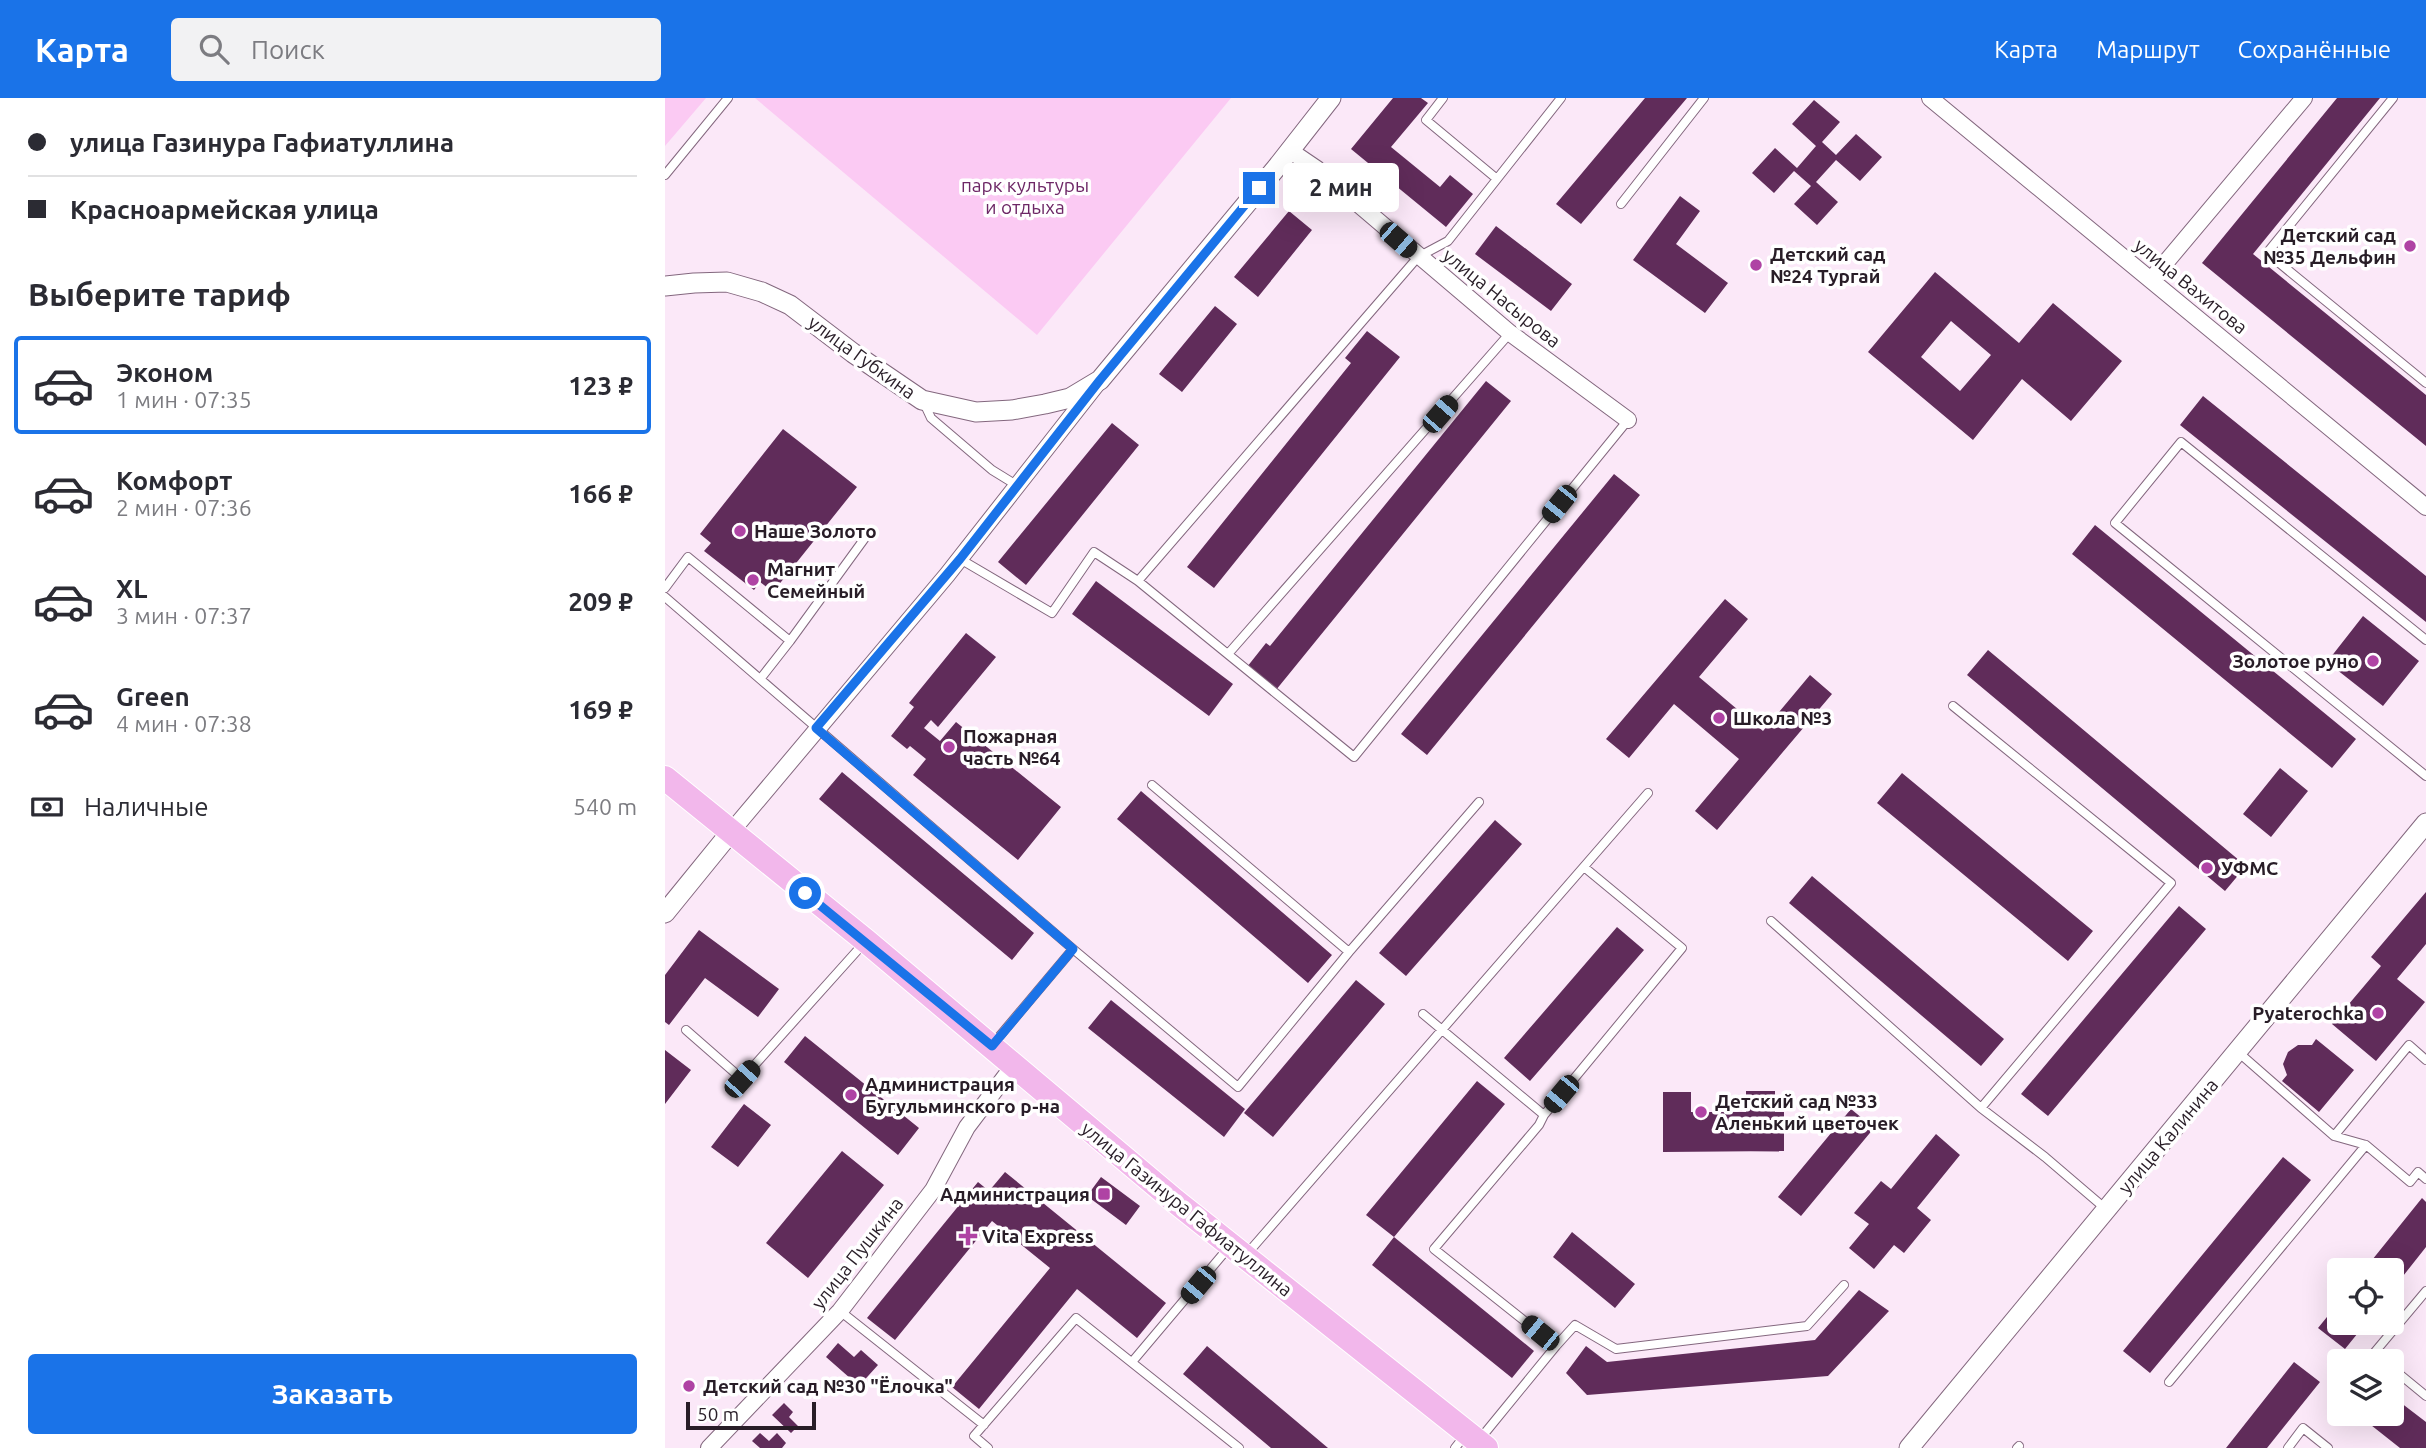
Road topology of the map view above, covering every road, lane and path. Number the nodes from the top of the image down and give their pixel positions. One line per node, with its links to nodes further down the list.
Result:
1 (728, 98): 10 (lane)
2 (1331, 98): 9 (street, улица Губкина)
3 (1443, 98): 11 (lane)
4 (1561, 98): 11 (lane)
5 (1704, 98): 12 (lane)
6 (1930, 98): 14 (street, улица Вахитова)
7 (2304, 98): 14 (street)
8 (2393, 98): 18 (lane)
9 (1289, 150): 13 (street, улица Насырова); 17 (street, улица Губкина)
10 (665, 175)
11 (1497, 179): 13 (lane)
12 (1622, 204)
13 (1418, 257): 16 (street, улица Насырова); 25 (lane)
14 (2151, 280): 22 (street, улица Вахитова)
15 (665, 286): 19 (street, улица Губкина)
16 (1510, 334): 20 (street, улица Насырова); 30 (lane)
17 (1100, 380): 19 (street, улица Губкина); 21 (street)
18 (2426, 383)
19 (922, 400): 21 (lane)
20 (1628, 420): 30 (lane)
21 (1018, 486): 24 (street)
22 (2424, 500)
23 (870, 531): 29 (lane)
24 (960, 559): 25 (lane); 33 (street)
25 (1138, 581): 30 (lane)
26 (665, 588): 29 (lane)
27 (665, 597): 31 (lane)
28 (2426, 640): 34 (lane)
29 (790, 641): 31 (lane)
30 (1228, 654)
31 (761, 678): 33 (lane)
32 (1953, 706): 54 (lane)
33 (816, 728): 40 (street); 45 (lane)
34 (2426, 776)
35 (665, 778): 40 (main road, улица Газинура Гафиатуллина)
36 (1152, 785): 46 (lane)
37 (1648, 793): 41 (lane)
38 (1479, 802): 46 (lane)
39 (2426, 823): 51 (street, улица Калинина)
40 (730, 833): 42 (street); 44 (main road, улица Газинура Гафиатуллина)
41 (1584, 867): 49 (lane); 55 (lane)
42 (665, 913)
43 (1771, 921): 54 (lane)
44 (866, 941): 48 (lane); 50 (main road, улица Газинура Гафиатуллина)
45 (1073, 949): 46 (lane); 50 (lane)
46 (1349, 952)
47 (1423, 1014): 49 (lane)
48 (686, 1030)
49 (1442, 1030): 55 (lane); 60 (lane)
50 (992, 1046): 53 (main road, улица Газинура Гафиатуллина)
51 (2238, 1052): 56 (lane); 59 (street, улица Калинина)
52 (2426, 1060): 56 (lane)
53 (1014, 1065): 60 (main road, улица Газинура Гафиатуллина); 63 (street, улица Пушкина)
54 (1981, 1108): 59 (lane)
55 (1544, 1115): 64 (lane)
56 (2334, 1136): 57 (lane)
57 (2366, 1145): 58 (lane); 68 (lane)
58 (2426, 1179)
59 (2106, 1210): 75 (street, улица Калинина)
60 (1237, 1251): 66 (lane); 71 (main road, улица Газинура Гафиатуллина)
61 (1844, 1284): 64 (lane)
62 (2426, 1291): 65 (lane)
63 (840, 1311): 70 (lane); 72 (street, улица Пушкина)
64 (1556, 1346): 71 (lane)
65 (2377, 1349)
66 (1132, 1362): 70 (lane); 74 (lane)
67 (2404, 1378): 69 (lane)
68 (2169, 1382)
69 (2426, 1396)
70 (984, 1425): 73 (lane)
71 (1471, 1442)
72 (709, 1448)
73 (988, 1448)
74 (1239, 1448)
75 (1909, 1448)
76 (2287, 1448): 77 (lane)
77 (2328, 1448)

